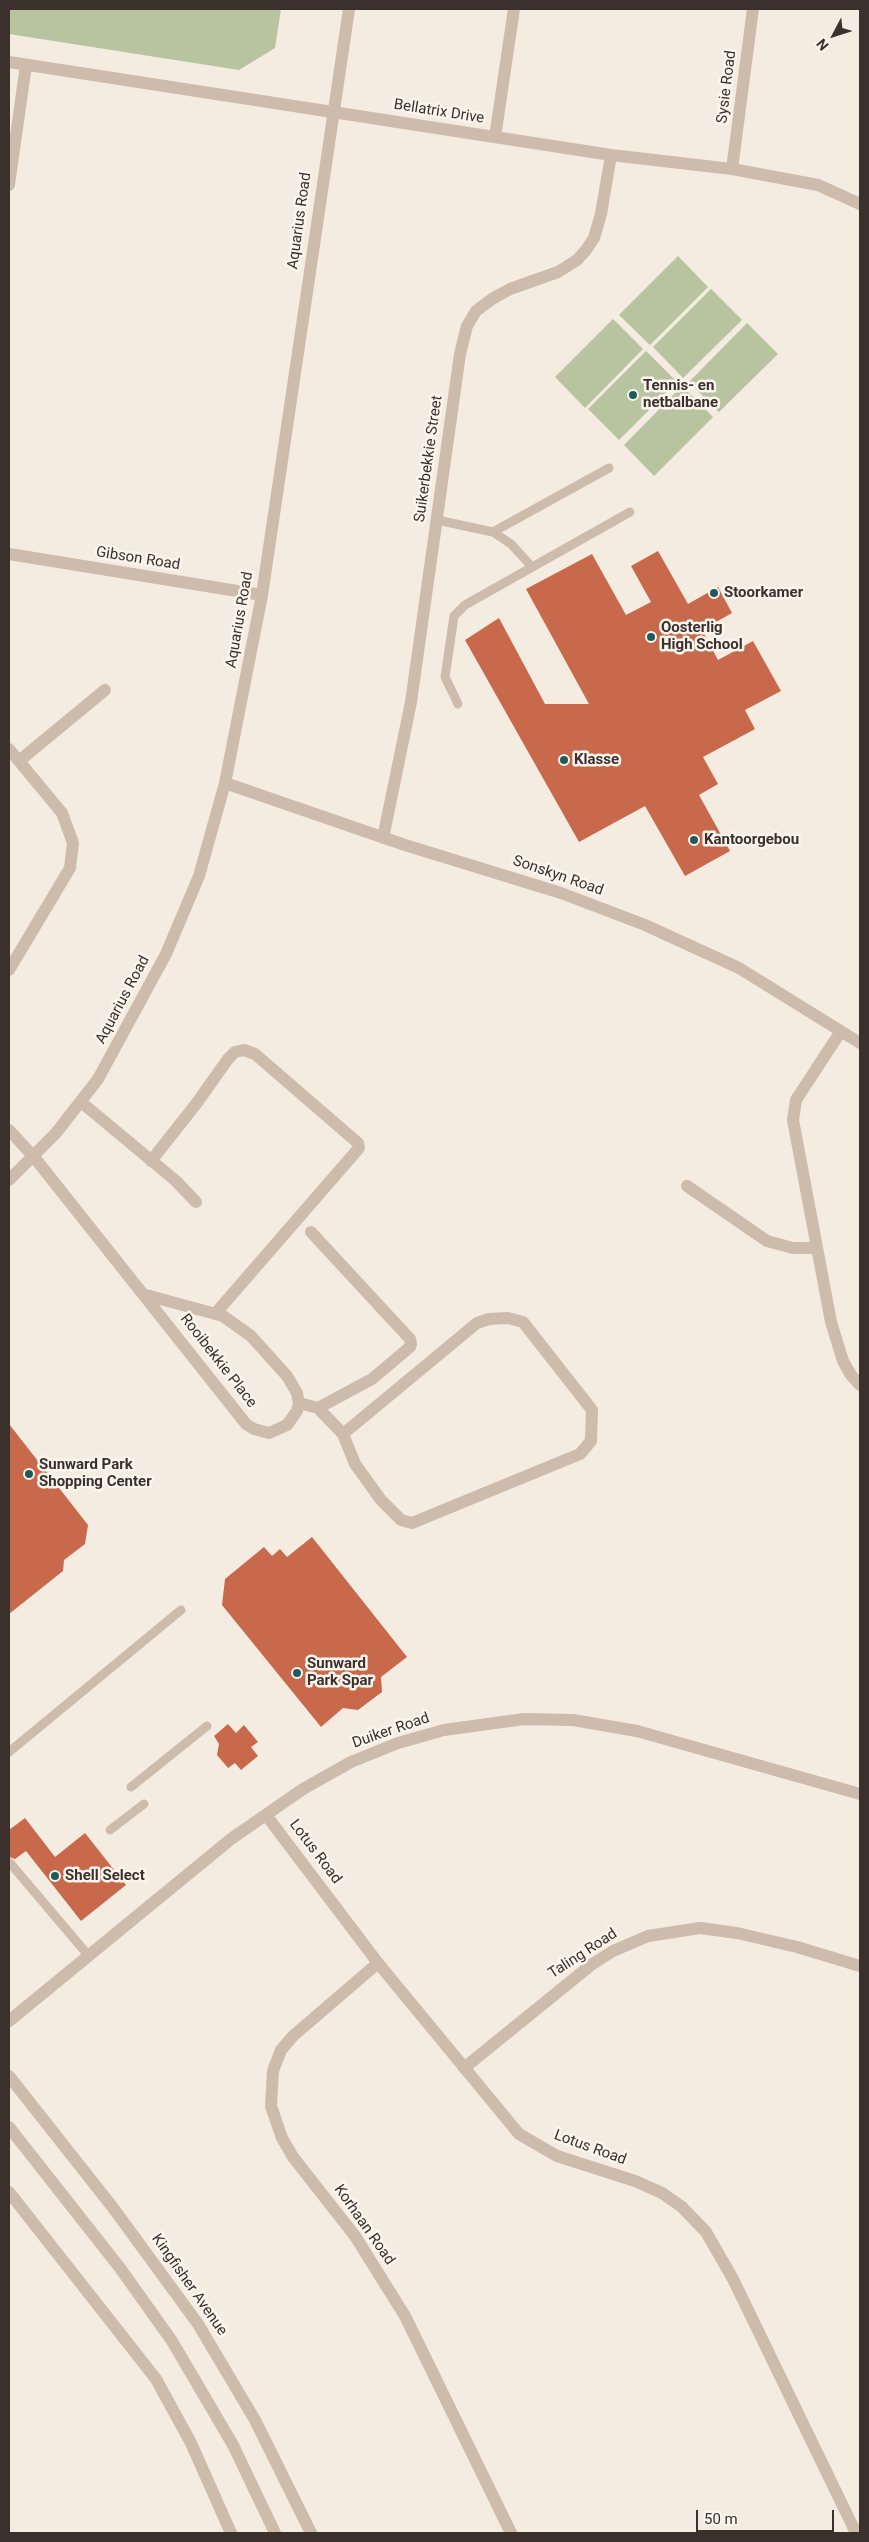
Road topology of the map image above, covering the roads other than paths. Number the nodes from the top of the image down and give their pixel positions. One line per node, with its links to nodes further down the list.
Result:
1 (349, 9): 6 (street, Aquarius Road)
2 (514, 9): 7 (street)
3 (753, 9): 9 (street, Sysie Road)
4 (9, 62): 5 (street, Bellatrix Drive)
5 (26, 64): 6 (street, Bellatrix Drive); 10 (street)
6 (333, 112): 7 (street, Bellatrix Drive); 18 (street, Aquarius Road)
7 (495, 137): 8 (street, Bellatrix Drive)
8 (611, 156): 9 (street, Bellatrix Drive); 14 (street, Suikerbekkie Street)
9 (732, 169): 11 (street, Bellatrix Drive)
10 (9, 186)
11 (860, 204)
12 (609, 468): 15 (lane)
13 (630, 512): 17 (lane)
14 (437, 520): 15 (lane); 24 (street, Suikerbekkie Street)
15 (493, 532): 17 (lane)
16 (9, 554): 18 (street, Gibson Road)
17 (532, 566): 20 (lane)
18 (262, 595): 23 (street, Aquarius Road)
19 (105, 690): 22 (street)
20 (458, 704)
21 (9, 749): 22 (street)
22 (19, 761): 25 (street)
23 (225, 783): 24 (street, Sonskyn Road); 28 (street, Aquarius Road)
24 (383, 838): 26 (street, Sonskyn Road)
25 (9, 970)
26 (841, 1031): 27 (street, Sonskyn Road); 36 (street)
27 (860, 1043)
28 (81, 1102): 30 (street, Aquarius Road); 31 (street)
29 (9, 1130): 30 (street, Rooibekkie Place)
30 (34, 1157): 32 (street, Aquarius Road); 37 (street, Rooibekkie Place)
31 (151, 1161): 34 (street); 38 (street)
32 (9, 1180)
33 (687, 1186): 36 (street)
34 (196, 1202)
35 (311, 1232): 41 (street)
36 (817, 1248): 39 (street)
37 (146, 1295): 38 (street, Rooibekkie Place); 40 (street, Rooibekkie Place)
38 (215, 1314): 40 (street, Rooibekkie Place)
39 (860, 1385)
40 (299, 1403): 41 (street)
41 (318, 1408): 42 (street)
42 (344, 1434): 42 (street)
43 (180, 1610): 45 (lane)
44 (208, 1726): 46 (lane)
45 (9, 1752)
46 (131, 1787)
47 (860, 1794): 49 (street, Duiker Road)
48 (144, 1804): 50 (lane)
49 (266, 1815): 52 (street, Duiker Road); 53 (street, Lotus Road)
50 (110, 1830)
51 (10, 1863): 52 (lane)
52 (88, 1955): 55 (street, Duiker Road)
53 (378, 1964): 56 (street, Lotus Road); 63 (street, Korhaan Road)
54 (860, 1966): 56 (street, Taling Road)
55 (9, 2021)
56 (464, 2068): 64 (street, Lotus Road)
57 (9, 2076): 62 (street, Kingfisher Avenue)
58 (9, 2127): 61 (street)
59 (9, 2192): 60 (street)
60 (231, 2533)
61 (275, 2533)
62 (311, 2533)
63 (511, 2533)
64 (856, 2533)

